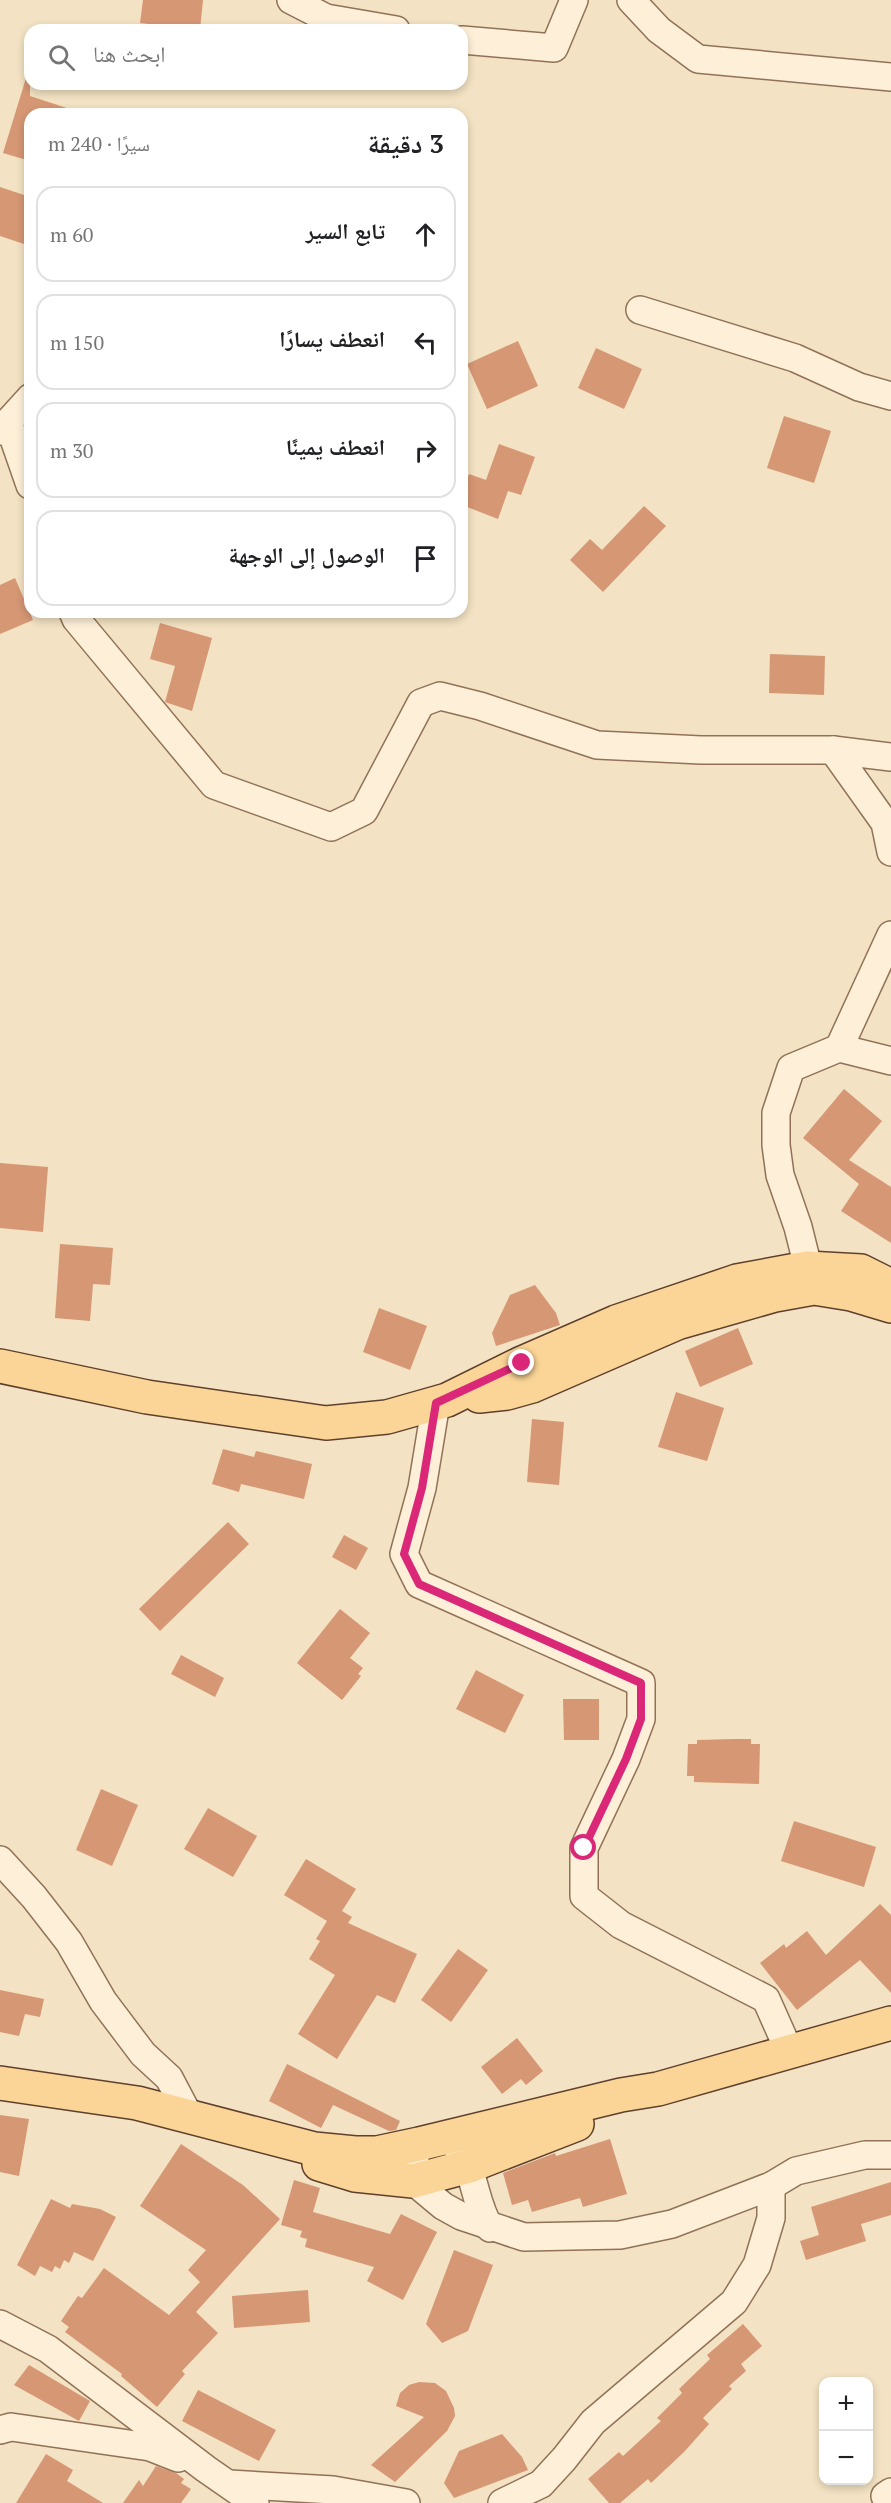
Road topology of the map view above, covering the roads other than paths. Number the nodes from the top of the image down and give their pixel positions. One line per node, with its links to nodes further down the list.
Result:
1 (291, 0): 4 (street)
2 (574, 0): 5 (street)
3 (631, 0): 6 (street)
4 (361, 24)
5 (468, 41)
6 (891, 77)
7 (640, 310): 8 (street)
8 (891, 396)
9 (24, 404): 10 (street)
10 (4, 426): 11 (street)
11 (24, 471)
12 (76, 618): 13 (street)
13 (833, 750): 14 (street); 15 (street)
14 (891, 758)
15 (891, 852)
16 (891, 935): 17 (street)
17 (839, 1048): 18 (street); 19 (street)
18 (891, 1061)
19 (810, 1278): 20 (main road); 21 (main road); 23 (main road)
20 (891, 1286)
21 (891, 1306)
22 (0, 1366): 23 (main road)
23 (441, 1401): 26 (street)
24 (0, 1860): 29 (street)
25 (891, 2023): 26 (main road)
26 (790, 2053): 28 (main road)
27 (0, 2083): 29 (main road)
28 (658, 2089): 31 (main road); 33 (main road)
29 (189, 2116): 30 (main road)
30 (249, 2132): 31 (main road); 34 (main road)
31 (433, 2141): 33 (street); 34 (street)
32 (891, 2155): 35 (street)
33 (469, 2166): 34 (main road); 36 (street)
34 (413, 2181): 36 (street)
35 (771, 2186): 36 (street); 43 (street)
36 (490, 2228)
37 (0, 2324): 39 (street)
38 (0, 2430): 39 (street)
39 (217, 2477): 41 (street); 42 (street)
40 (891, 2492): 44 (street)
41 (255, 2503)
42 (406, 2503)
43 (502, 2503)
44 (888, 2503)

